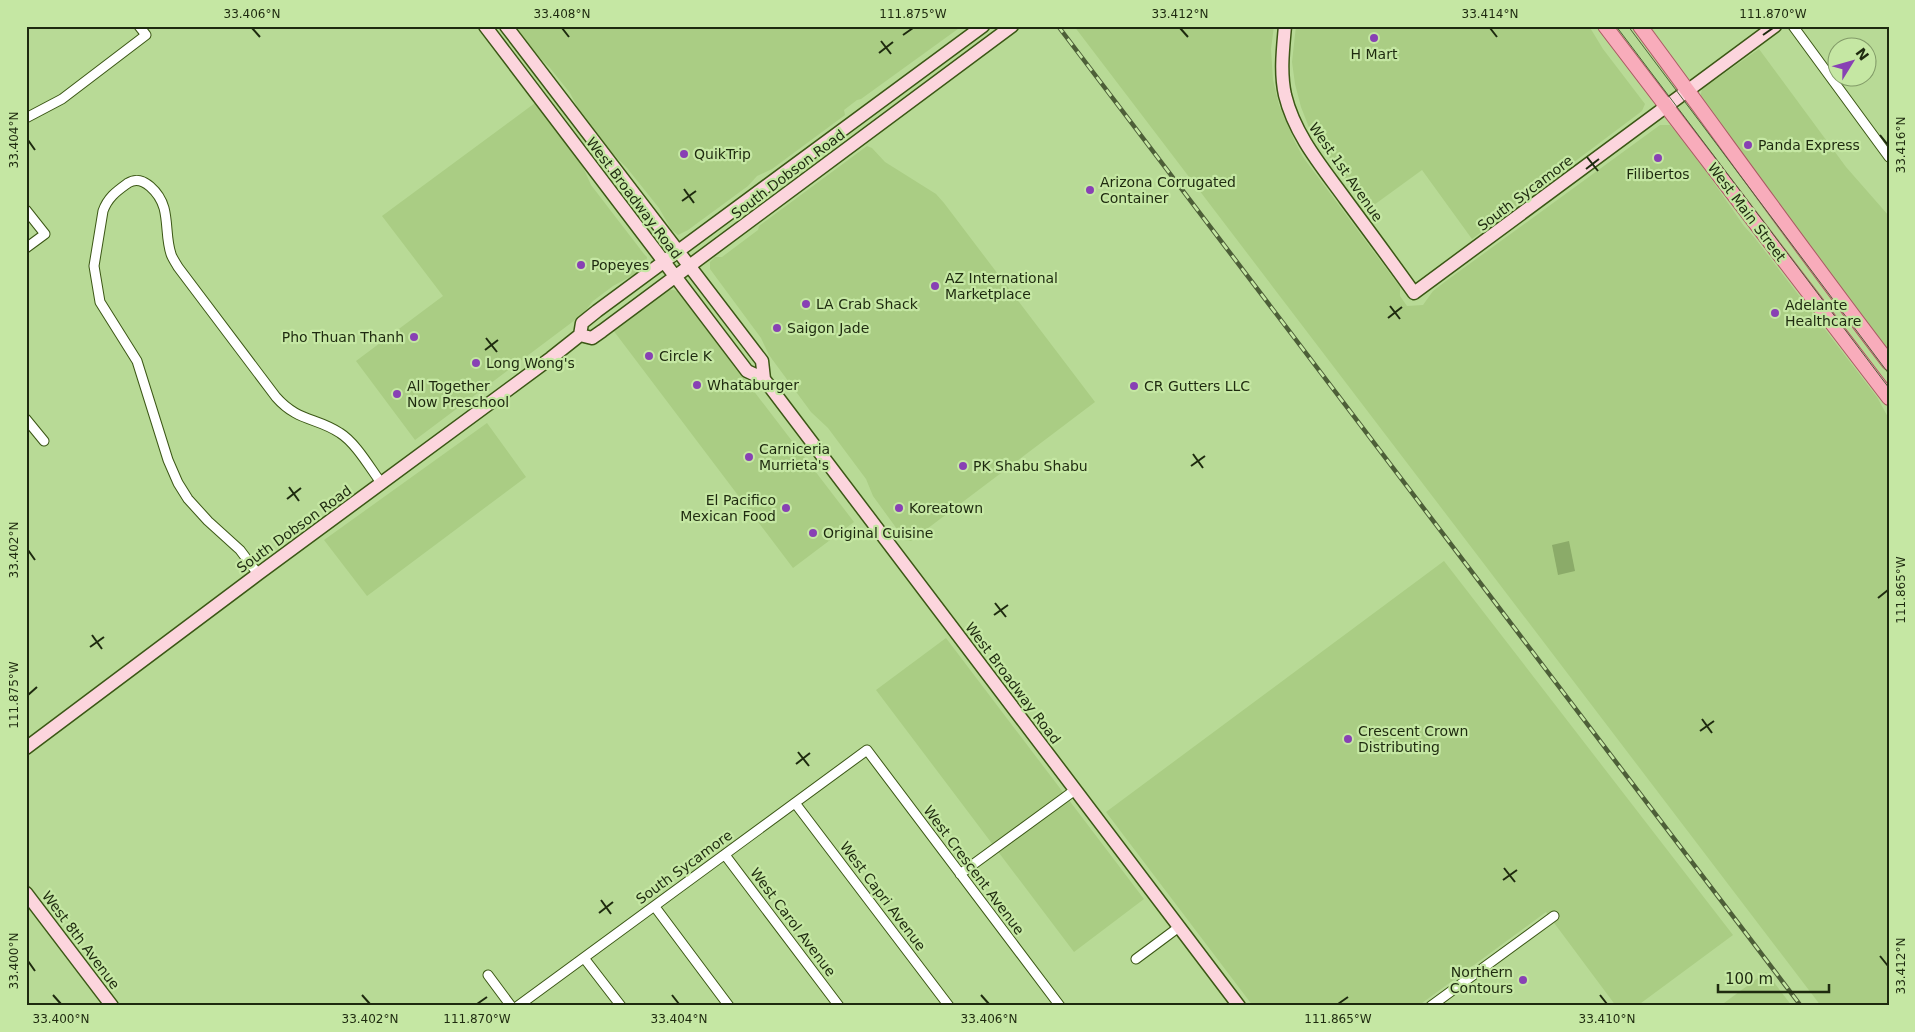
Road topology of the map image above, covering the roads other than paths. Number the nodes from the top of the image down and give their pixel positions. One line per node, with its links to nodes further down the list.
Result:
1 (140, 26): 12 (street)
2 (485, 26): 17 (main road, West Broadway Road)
3 (506, 26): 16 (main road, West Broadway Road)
4 (983, 26): 16 (main road, South Dobson Road)
5 (1012, 26): 18 (main road, South Dobson Road)
6 (1285, 26): 20 (main road, West 1st Avenue)
7 (1605, 26): 11 (main road, West Main Street)
8 (1640, 26): 11 (main road, West Main Street)
9 (1775, 26): 11 (main road, South Sycamore)
10 (1793, 26): 13 (street)
11 (1677, 99): 20 (main road, South Sycamore); 22 (main road, West Main Street); 24 (main road, West Main Street)
12 (26, 118)
13 (1889, 157)
14 (26, 210): 15 (street)
15 (26, 248)
16 (679, 250): 17 (main road, South Dobson Road); 18 (main road, West Broadway Road)
17 (663, 262): 19 (main road, West Broadway Road); 21 (main road, South Dobson Road)
18 (690, 265): 19 (main road, South Dobson Road); 23 (main road, West Broadway Road)
19 (674, 277): 21 (main road, South Dobson Road); 23 (main road, West Broadway Road)
20 (1414, 293)
21 (580, 335): 27 (main road, South Dobson Road)
22 (1889, 362)
23 (764, 379): 31 (main road, West Broadway Road)
24 (1889, 398)
25 (26, 419): 26 (street)
26 (44, 441)
27 (382, 484): 28 (main road, South Dobson Road); 28 (street)
28 (258, 574): 29 (main road, South Dobson Road)
29 (26, 748)
30 (867, 750): 32 (street, South Sycamore); 34 (street, West Crescent Avenue)
31 (1075, 790): 34 (street); 38 (main road, West Broadway Road)
32 (795, 803): 33 (street, South Sycamore); 49 (street, West Capri Avenue)
33 (725, 855): 36 (street, South Sycamore); 48 (street, West Carol Avenue)
34 (960, 874): 50 (street, West Crescent Avenue)
35 (26, 893): 43 (main road, West 8th Avenue)
36 (655, 907): 39 (street, South Sycamore); 47 (street)
37 (1554, 916): 51 (street)
38 (1179, 927): 40 (street); 42 (main road, West Broadway Road)
39 (584, 958): 45 (street, South Sycamore); 46 (street)
40 (1136, 959)
41 (488, 975): 44 (street)
42 (1233, 1004)
43 (112, 1006)
44 (511, 1006)
45 (518, 1006)
46 (621, 1006)
47 (729, 1006)
48 (839, 1006)
49 (949, 1006)
50 (1060, 1006)
51 (1431, 1006)

